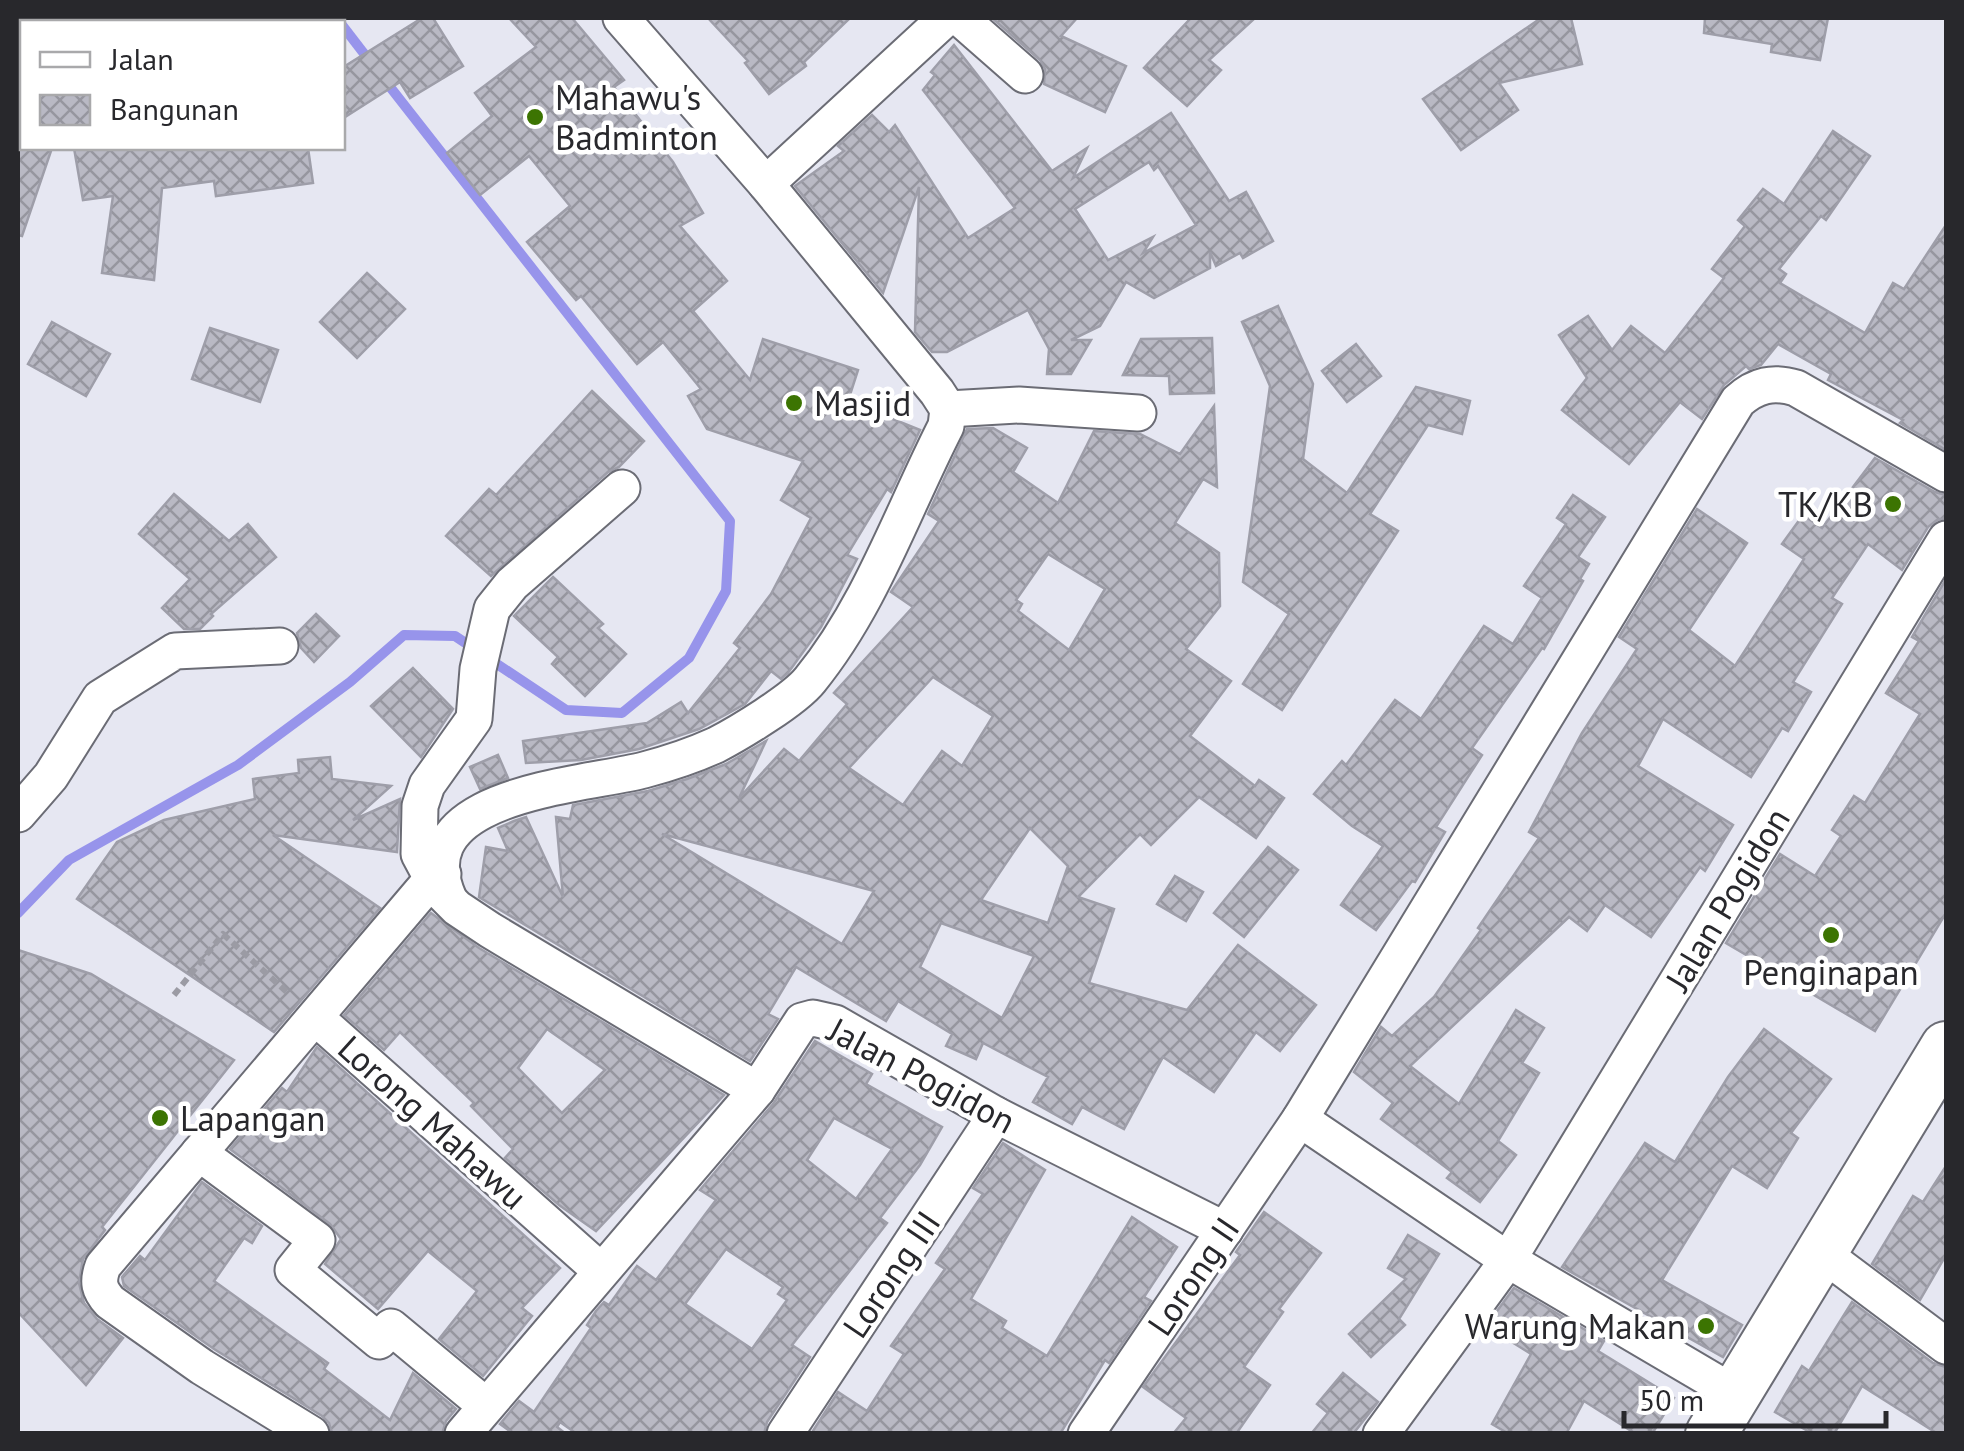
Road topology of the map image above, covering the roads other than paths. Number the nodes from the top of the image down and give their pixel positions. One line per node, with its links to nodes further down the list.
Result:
1 (621, 18): 5 (street)
2 (946, 18): 5 (street)
3 (960, 18): 4 (street)
4 (1025, 76)
5 (766, 184): 6 (street)
6 (948, 409): 7 (street); 13 (street)
7 (1138, 412)
8 (1946, 474): 18 (street, Lorong II)
9 (622, 488): 13 (street)
10 (1946, 539): 22 (street, Jalan Pogidon)
11 (280, 646): 12 (street)
12 (18, 814)
13 (446, 887): 14 (street); 16 (street)
14 (316, 1018): 19 (street, Lorong Mahawu); 23 (street, Lorong Mahawu)
15 (1946, 1046): 21 (highway)
16 (757, 1090): 17 (street, Jalan Pogidon); 23 (street)
17 (996, 1115): 20 (street, Jalan Pogidon); 28 (street, Lorong III)
18 (1300, 1119): 20 (street, Lorong II); 22 (street)
19 (200, 1154): 26 (street); 27 (street, Lorong Mahawu)
20 (1225, 1230): 29 (street, Lorong II)
21 (1822, 1253): 24 (street); 25 (highway)
22 (1508, 1260): 25 (street); 30 (street, Jalan Pogidon)
23 (600, 1271): 26 (street)
24 (1946, 1346)
25 (1722, 1413)
26 (474, 1420)
27 (311, 1434)
28 (785, 1434)
29 (1086, 1434)
30 (1380, 1434)

